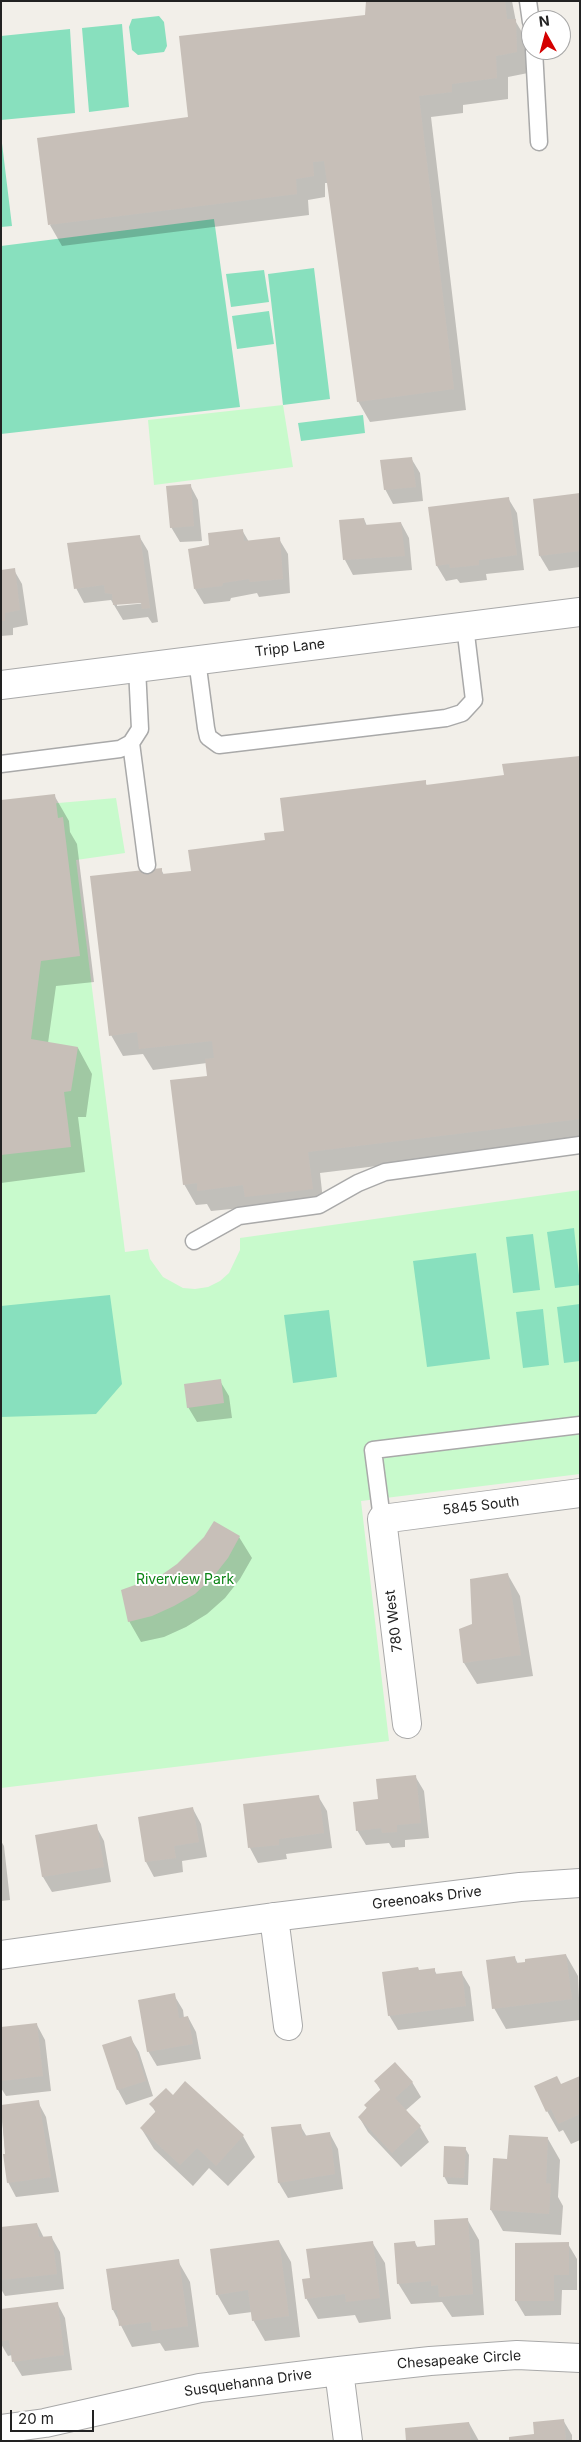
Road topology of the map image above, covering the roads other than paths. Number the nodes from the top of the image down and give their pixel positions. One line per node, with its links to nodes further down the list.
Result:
1 (535, 60): 2 (lane)
2 (539, 142)
3 (580, 612): 4 (street, Tripp Lane)
4 (465, 626): 5 (street, Tripp Lane); 5 (lane)
5 (197, 660): 6 (street, Tripp Lane)
6 (137, 668): 7 (street, Tripp Lane); 8 (lane)
7 (1, 685)
8 (131, 743): 9 (lane); 10 (lane)
9 (1, 764)
10 (146, 865)
11 (580, 1145): 12 (lane)
12 (194, 1241)
13 (580, 1425): 15 (lane)
14 (580, 1493): 15 (street, 5845 South)
15 (382, 1519): 16 (street, 780 West)
16 (407, 1724)
17 (580, 1883): 18 (street, Greenoaks Drive)
18 (274, 1917): 19 (street, Greenoaks Drive); 20 (street)
19 (1, 1955)
20 (288, 2026)
21 (580, 2358): 22 (street, Chesapeake Circle)
22 (339, 2371): 23 (street, Susquehanna Drive); 24 (street)
23 (1, 2429)
24 (348, 2441)

